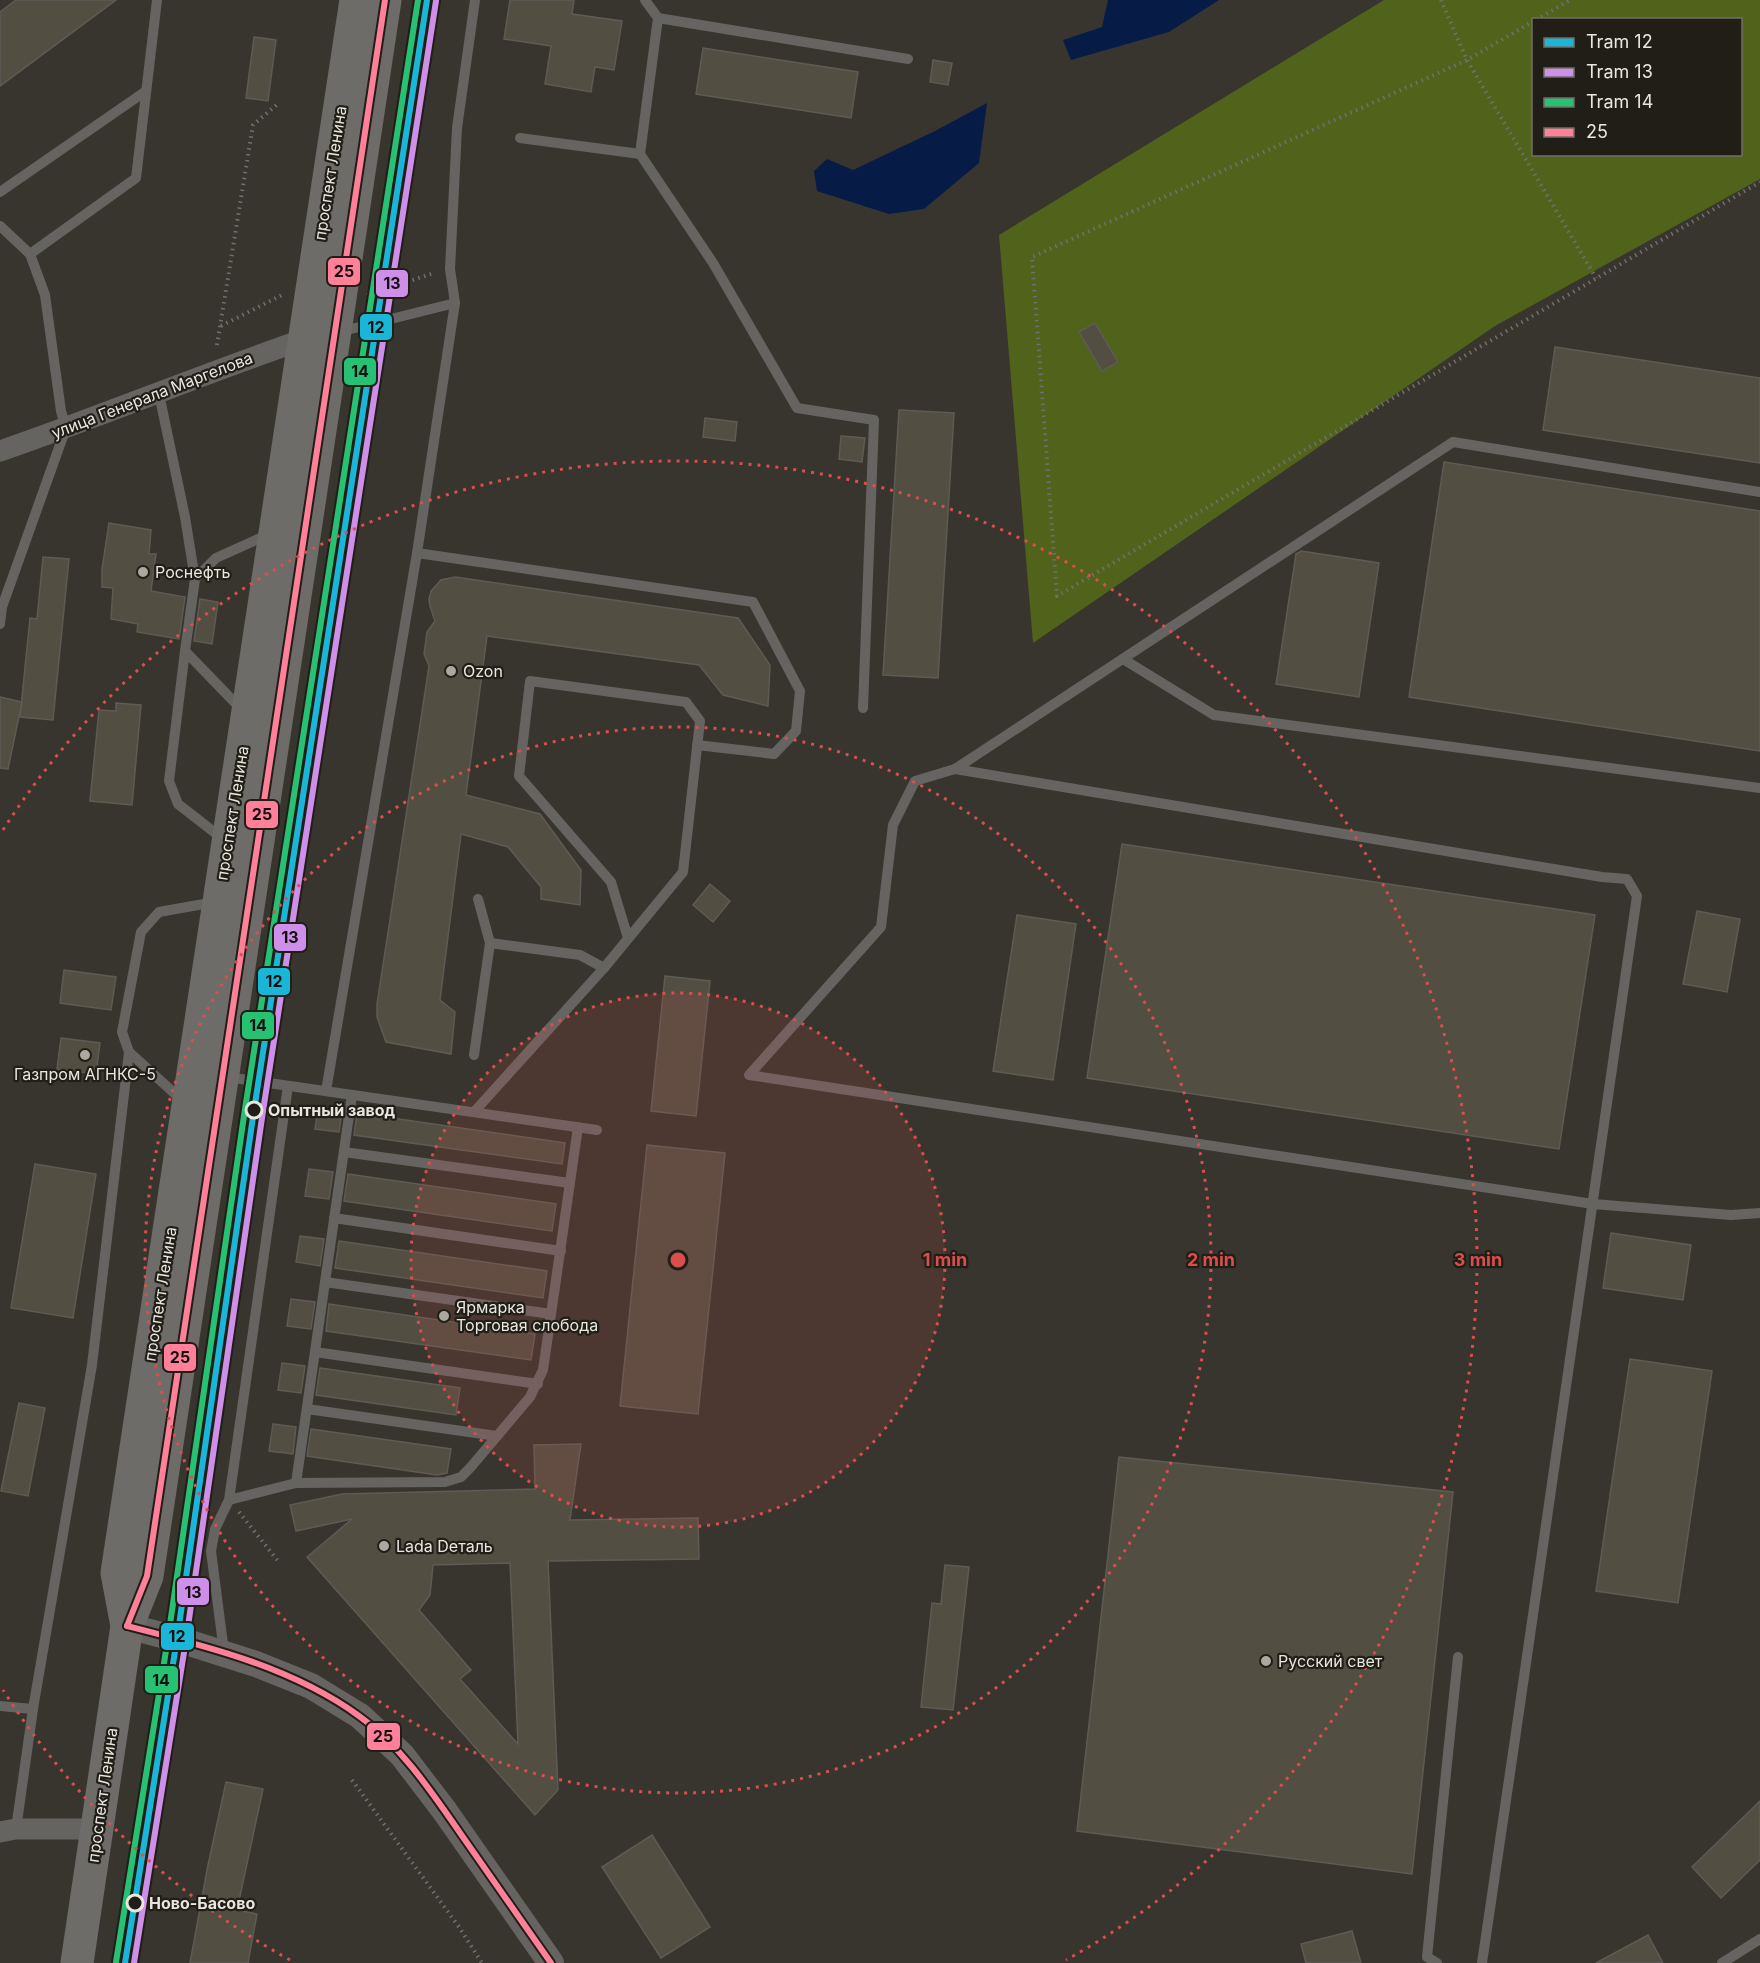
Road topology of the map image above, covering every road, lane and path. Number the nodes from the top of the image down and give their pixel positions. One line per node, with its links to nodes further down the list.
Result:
1 (157, 0): 13 (lane)
2 (356, 0): 27 (main road, проспект Ленина)
3 (385, 0): 27 (main road, проспект Ленина)
4 (475, 0): 25 (lane)
5 (645, 0): 8 (lane)
6 (1441, 0): 12 (path)
7 (1570, 0): 9 (path)
8 (658, 18): 11 (lane); 16 (lane)
9 (1538, 18)
10 (1532, 22): 12 (path)
11 (908, 59)
12 (1467, 60): 22 (path); 22 (path)
13 (146, 91): 18 (lane); 20 (lane)
14 (279, 103): 26 (path)
15 (520, 138): 16 (lane)
16 (640, 154): 39 (lane)
17 (1760, 182): 22 (path)
18 (0, 192)
19 (0, 226): 20 (lane)
20 (30, 254): 30 (lane)
21 (438, 272): 24 (path)
22 (1596, 278)
23 (288, 292): 26 (path)
24 (364, 296)
25 (455, 303): 27 (lane); 34 (lane)
26 (220, 327): 28 (path)
27 (320, 336): 29 (street, улица Генерала Маргелова); 33 (main road, проспект Ленина); 52 (main road, проспект Ленина)
28 (217, 345)
29 (159, 394): 30 (street, улица Генерала Маргелова); 35 (lane)
30 (66, 428): 31 (street, улица Генерала Маргелова); 36 (lane)
31 (0, 451)
32 (1760, 492): 38 (lane)
33 (275, 532): 35 (lane); 40 (main road, проспект Ленина)
34 (417, 553): 41 (lane); 54 (lane)
35 (195, 579): 37 (lane)
36 (0, 624)
37 (185, 651): 40 (lane); 44 (lane)
38 (1123, 659): 42 (lane); 43 (lane)
39 (863, 708)
40 (247, 716): 44 (main road, проспект Ленина)
41 (697, 745): 47 (lane); 47 (lane)
42 (955, 769): 62 (lane); 62 (lane)
43 (1760, 788)
44 (228, 843): 46 (main road, проспект Ленина)
45 (478, 899): 48 (lane)
46 (218, 902): 50 (lane); 52 (main road, проспект Ленина)
47 (628, 938): 49 (lane)
48 (490, 944): 49 (lane); 51 (lane)
49 (604, 968): 57 (lane)
50 (129, 1052): 56 (lane); 79 (lane)
51 (474, 1055)
52 (208, 1074): 53 (lane); 56 (main road, проспект Ленина); 75 (main road, проспект Ленина)
53 (288, 1086): 54 (lane); 73 (lane)
54 (326, 1091): 55 (lane)
55 (352, 1095): 57 (lane); 60 (lane)
56 (188, 1106): 75 (main road, проспект Ленина)
57 (474, 1112): 58 (lane)
58 (578, 1127): 59 (lane); 61 (lane)
59 (597, 1130)
60 (344, 1152): 61 (lane); 64 (lane)
61 (570, 1183): 65 (lane)
62 (1593, 1204): 63 (lane); 88 (lane)
63 (1760, 1213)
64 (334, 1218): 65 (lane); 66 (lane)
65 (561, 1251): 67 (lane)
66 (325, 1282): 67 (lane); 68 (lane)
67 (551, 1314): 69 (lane)
68 (315, 1352): 69 (lane); 70 (lane)
69 (538, 1384): 71 (lane)
70 (307, 1409): 71 (lane); 72 (lane)
71 (497, 1436): 72 (lane)
72 (296, 1483): 73 (lane)
73 (229, 1500): 74 (path); 76 (lane)
74 (278, 1561)
75 (127, 1626): 76 (street); 82 (main road, проспект Ленина)
76 (224, 1655): 86 (street)
77 (1458, 1657): 87 (lane)
78 (0, 1706): 79 (lane)
79 (33, 1709): 81 (lane)
80 (352, 1780): 85 (path)
81 (8, 1830): 82 (street)
82 (98, 1830): 84 (main road, проспект Ленина)
83 (1760, 1939): 89 (lane)
84 (77, 1963)
85 (482, 1963)
86 (551, 1963)
87 (1437, 1963)
88 (1482, 1963)
89 (1722, 1963)

